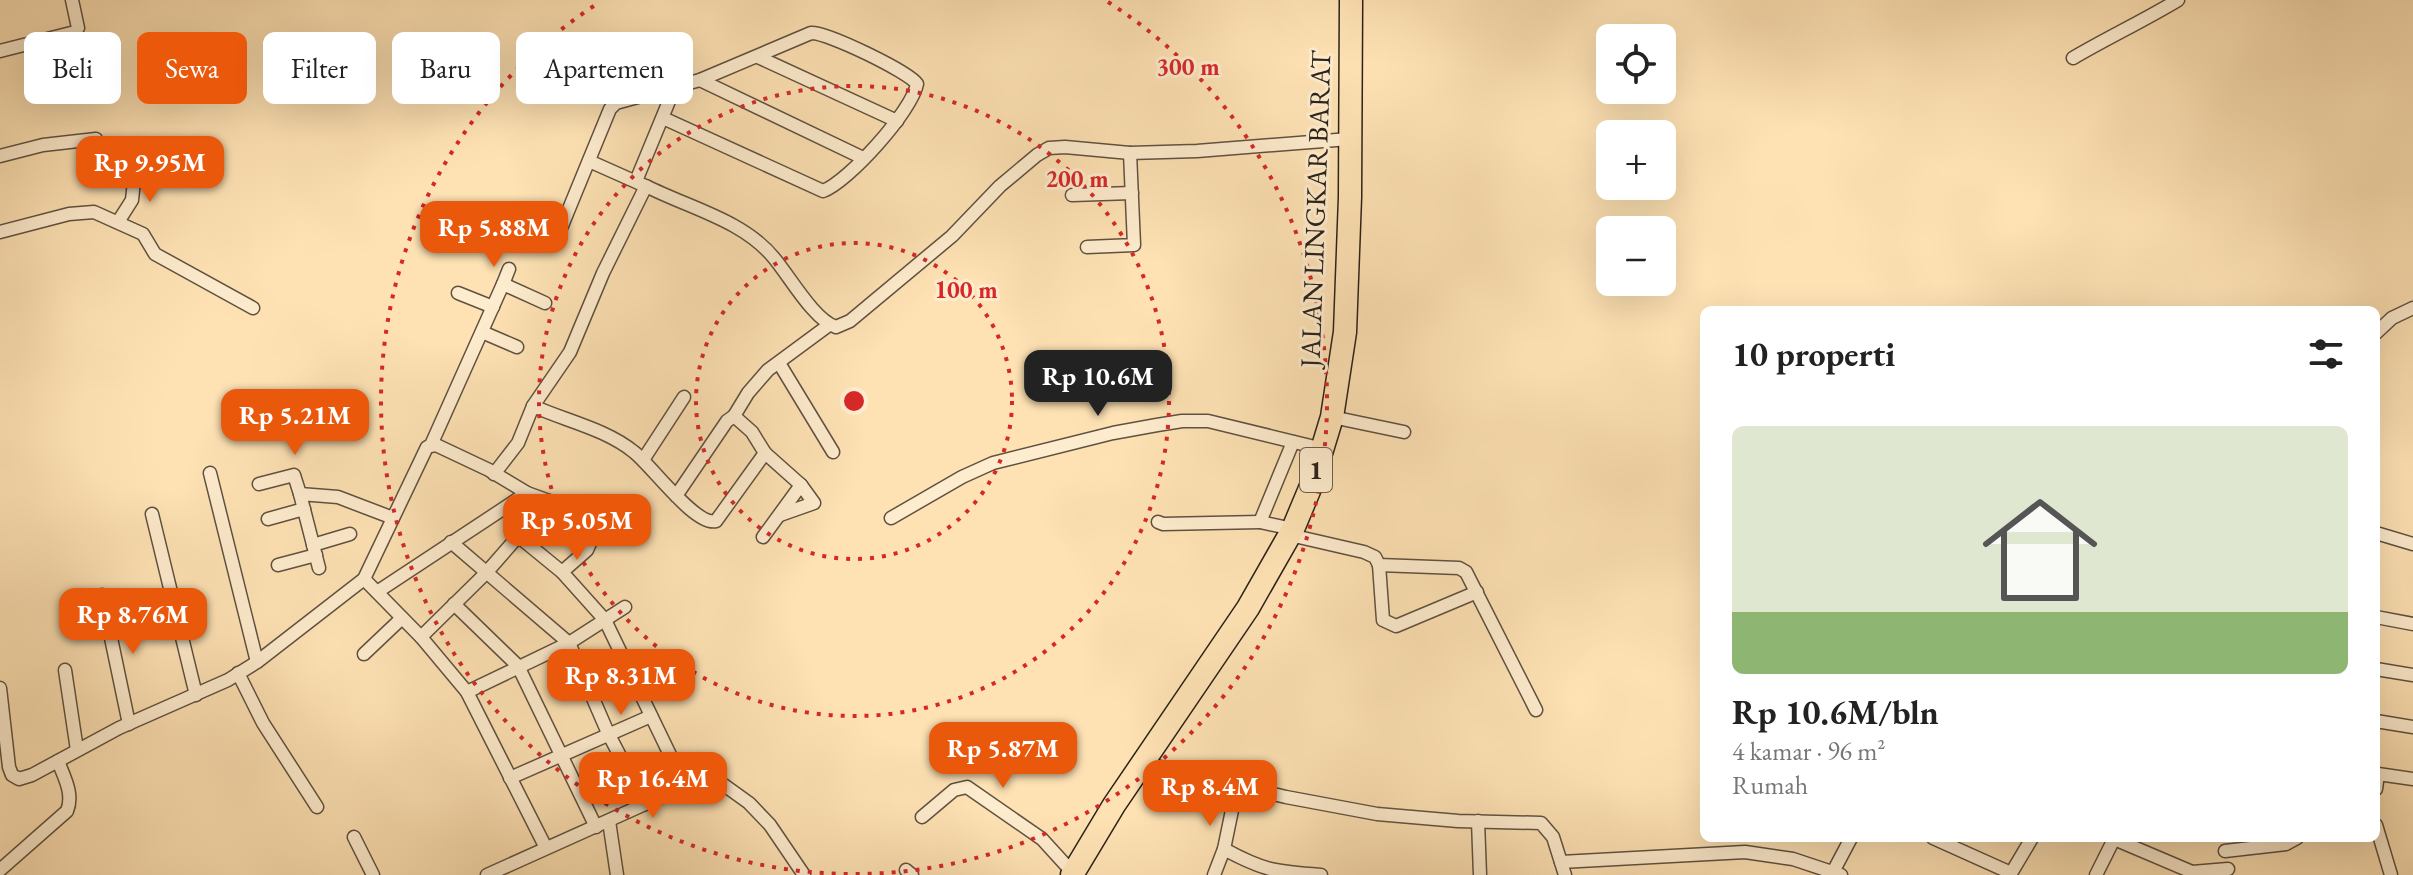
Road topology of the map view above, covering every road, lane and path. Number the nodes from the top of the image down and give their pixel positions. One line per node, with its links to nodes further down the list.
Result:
1 (72, 0): 4 (street)
2 (1351, 0): 14 (highway, JALAN LINGKAR BARAT / 1)
3 (2178, 0): 6 (street)
4 (0, 51)
5 (758, 57): 7 (street); 12 (street); 12 (street)
6 (2073, 58)
7 (700, 80): 8 (street); 17 (street)
8 (693, 82)
9 (620, 104): 18 (street)
10 (668, 104): 11 (street)
11 (663, 118): 17 (street); 20 (street)
12 (897, 121): 17 (street)
13 (96, 139): 16 (street)
14 (1349, 139): 15 (street); 42 (highway, JALAN LINGKAR BARAT / 1)
15 (1130, 153): 21 (street); 34 (street)
16 (0, 156)
17 (863, 158)
18 (589, 161): 20 (street); 25 (street)
19 (135, 172): 23 (street)
20 (641, 184): 34 (street); 40 (street)
21 (1132, 193): 22 (street); 26 (street)
22 (1072, 195)
23 (118, 222): 24 (street); 32 (street)
24 (0, 232)
25 (557, 238)
26 (1087, 247)
27 (509, 269): 28 (street)
28 (503, 284): 30 (street); 31 (street)
29 (458, 293): 31 (street)
30 (545, 303)
31 (493, 307): 36 (street)
32 (253, 308)
33 (2413, 308): 35 (street)
34 (829, 325): 38 (street)
35 (2380, 329)
36 (482, 332): 37 (street); 45 (street)
37 (517, 347)
38 (779, 363): 41 (street); 47 (street)
39 (684, 397): 49 (street)
40 (533, 406): 49 (street); 51 (street)
41 (734, 416): 48 (street); 56 (street)
42 (1332, 417): 43 (street); 46 (highway, JALAN LINGKAR BARAT / 1)
43 (1404, 432)
44 (1293, 442): 46 (street); 62 (street); 65 (street)
45 (431, 445): 51 (street); 61 (street)
46 (1323, 449): 66 (highway, JALAN LINGKAR BARAT / 1)
47 (833, 452)
48 (765, 453): 53 (street); 56 (street)
49 (643, 460): 56 (street)
50 (210, 473): 91 (street)
51 (494, 474): 54 (street)
52 (259, 484): 55 (street)
53 (801, 485): 60 (street); 60 (street)
54 (527, 493): 57 (street); 71 (street)
55 (300, 494): 58 (street); 61 (street)
56 (676, 496)
57 (549, 501): 69 (street); 76 (street)
58 (304, 509): 63 (street); 73 (street)
59 (152, 514): 99 (street)
60 (780, 515): 70 (street)
61 (393, 518): 78 (street)
62 (891, 518)
63 (268, 519)
64 (1158, 522): 65 (street)
65 (1260, 522): 66 (street)
66 (1292, 532): 75 (street); 109 (highway, JALAN LINGKAR BARAT / 1)
67 (350, 534): 73 (street)
68 (2380, 534): 72 (street)
69 (518, 536): 76 (street); 77 (street)
70 (763, 537)
71 (451, 542): 77 (street); 79 (street)
72 (2413, 543)
73 (316, 556): 74 (street)
74 (278, 565)
75 (1379, 565): 80 (street); 80 (street)
76 (562, 572): 86 (street)
77 (486, 573): 82 (street); 89 (street)
78 (364, 579): 79 (street); 91 (street)
79 (377, 592): 84 (street)
80 (1477, 592): 100 (street)
81 (102, 595): 103 (street)
82 (454, 604): 88 (street); 92 (street)
83 (625, 607): 86 (street)
84 (402, 618): 88 (street); 90 (street)
85 (2380, 618): 87 (street)
86 (605, 620): 89 (street); 101 (street)
87 (2413, 624)
88 (421, 637): 98 (street)
89 (569, 643): 92 (street); 105 (street)
90 (364, 654)
91 (257, 662): 95 (street)
92 (518, 666): 98 (street); 107 (street)
93 (65, 670): 106 (street)
94 (2380, 670): 96 (street)
95 (238, 673): 99 (street); 117 (street)
96 (2413, 675)
97 (0, 688): 110 (street)
98 (467, 692): 112 (street)
99 (196, 695): 103 (street)
100 (1536, 710)
101 (651, 716): 105 (street); 115 (street)
102 (2380, 722): 104 (street)
103 (129, 724): 106 (street)
104 (2413, 727)
105 (608, 733): 107 (street); 116 (street)
106 (77, 750): 108 (street)
107 (562, 755): 112 (street); 121 (street)
108 (58, 761): 110 (street); 136 (street)
109 (1144, 763): 114 (street); 139 (highway, JALAN LINGKAR BARAT / 1)
110 (5, 766)
111 (2380, 774): 113 (street)
112 (510, 778): 132 (street)
113 (2413, 779)
114 (1237, 786): 120 (street); 133 (street)
115 (686, 788): 116 (street); 145 (street)
116 (645, 804): 119 (street)
117 (317, 807)
118 (922, 817): 139 (street)
119 (609, 821): 121 (street); 144 (street)
120 (1478, 821): 135 (street); 148 (street)
121 (596, 827): 132 (street)
122 (354, 837): 142 (street)
123 (2380, 838): 151 (street)
124 (1749, 842): 134 (street)
125 (1849, 842): 138 (street)
126 (1942, 842): 141 (street)
127 (2030, 842): 141 (street)
128 (2112, 842): 150 (street)
129 (2120, 842): 137 (street)
130 (2290, 842): 131 (street)
131 (2224, 845): 137 (street)
132 (546, 848): 143 (street)
133 (1224, 849): 140 (street); 146 (street)
134 (1745, 852): 135 (street); 138 (street)
135 (1561, 862): 149 (street)
136 (0, 870)
137 (2228, 872)
138 (1837, 873)
139 (1072, 874)
140 (1278, 874): 147 (street)
141 (2011, 874)
142 (373, 875)
143 (487, 875)
144 (617, 875)
145 (804, 875)
146 (1214, 875)
147 (1321, 875)
148 (1480, 875)
149 (1565, 875)
150 (2096, 875)
151 (2391, 875)

